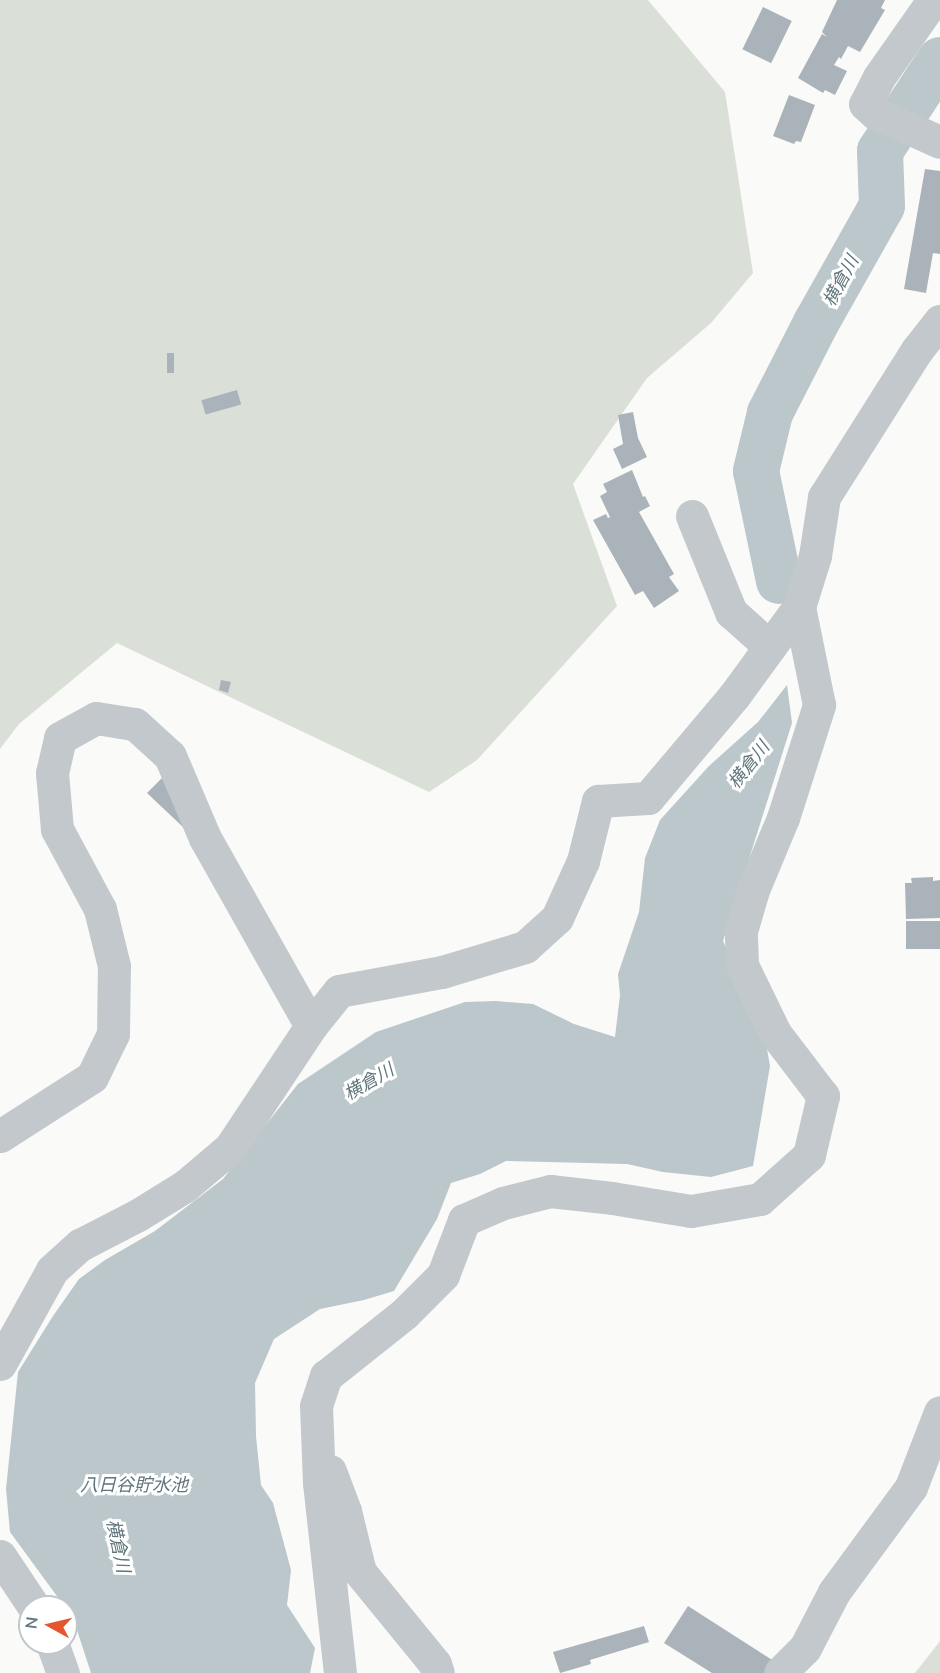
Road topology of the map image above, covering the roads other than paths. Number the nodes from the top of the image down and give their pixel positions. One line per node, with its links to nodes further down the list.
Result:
1 (933, 0): 2 (street)
2 (940, 142)
3 (940, 321): 5 (street)
4 (692, 516): 6 (street)
5 (799, 607): 6 (street); 11 (street)
6 (770, 647): 7 (street)
7 (312, 1026): 8 (street); 9 (street)
8 (0, 1136)
9 (0, 1364)
10 (940, 1412): 18 (street)
11 (315, 1430): 16 (street); 17 (street)
12 (0, 1556): 13 (street)
13 (26, 1595)
14 (56, 1655): 15 (street)
15 (63, 1673)
16 (340, 1673)
17 (438, 1673)
18 (780, 1673)

